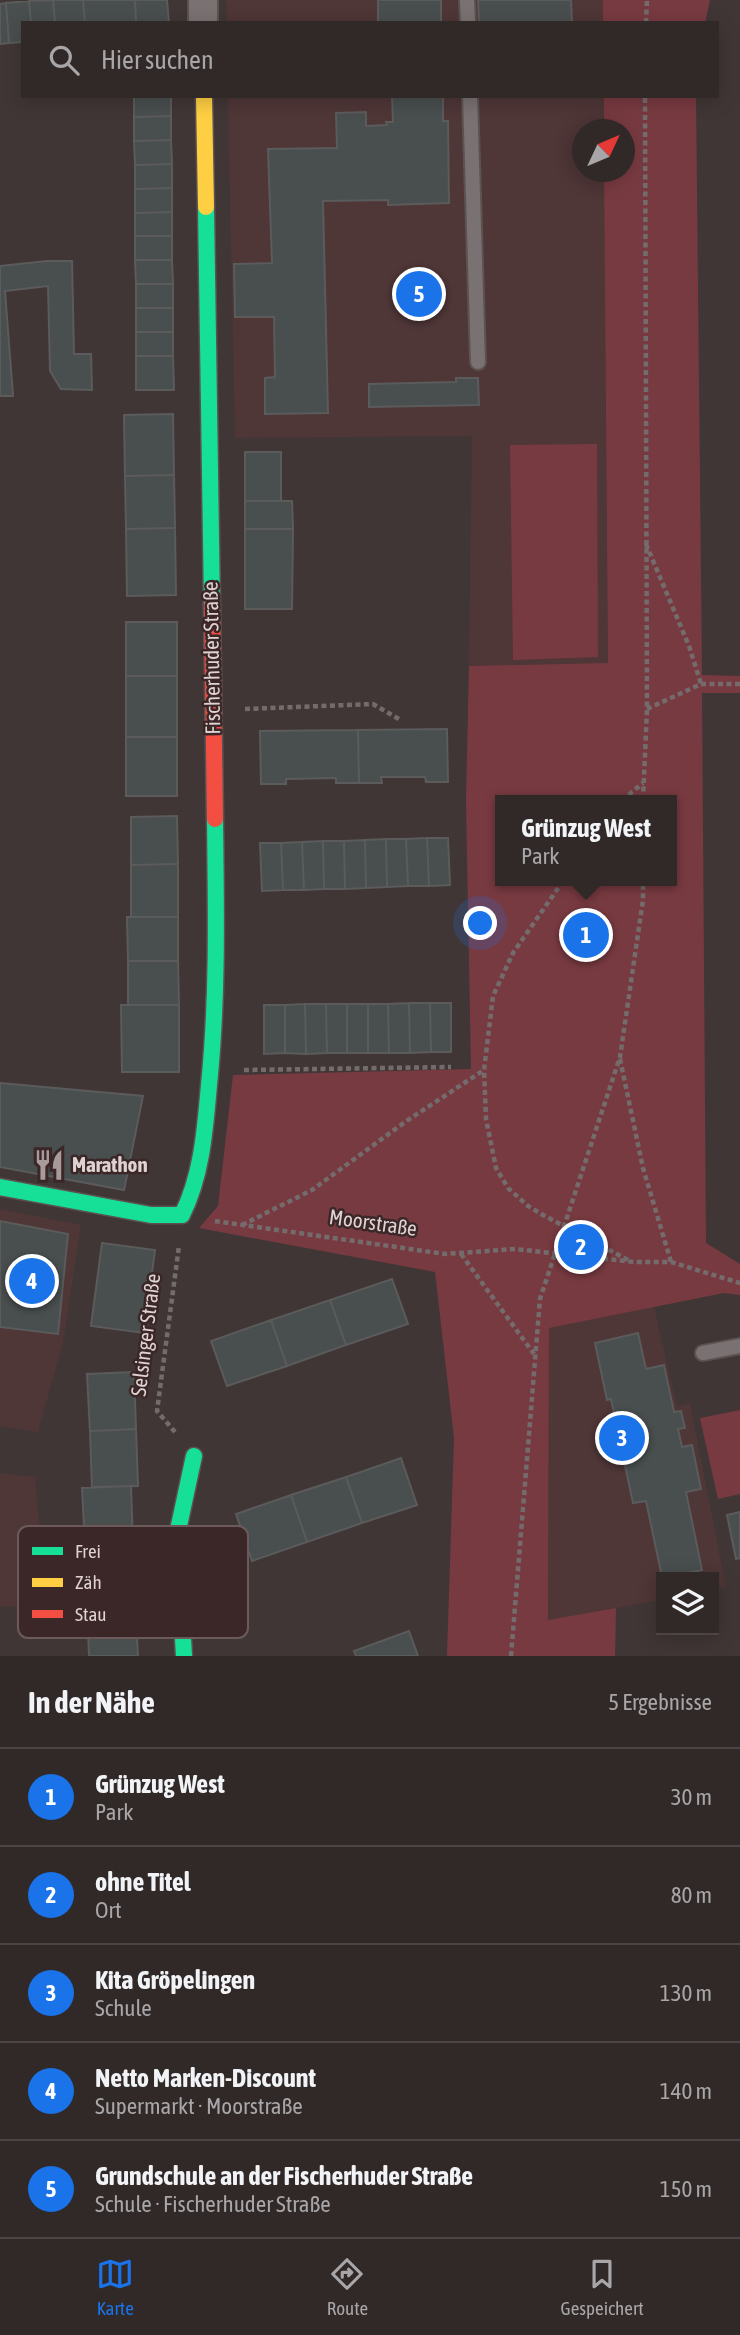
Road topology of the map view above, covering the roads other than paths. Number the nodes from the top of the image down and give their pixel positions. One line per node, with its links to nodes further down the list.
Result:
1 (202, 0): 3 (street)
2 (467, 0): 4 (lane)
3 (203, 21)
4 (468, 21)
5 (204, 98): 8 (street, Fischerhuder Straße)
6 (470, 98): 7 (lane)
7 (478, 362)
8 (0, 1187)
9 (740, 1346): 10 (lane)
10 (703, 1353)
11 (194, 1456): 12 (street)
12 (179, 1526)
13 (183, 1638): 14 (street)
14 (184, 1656)

